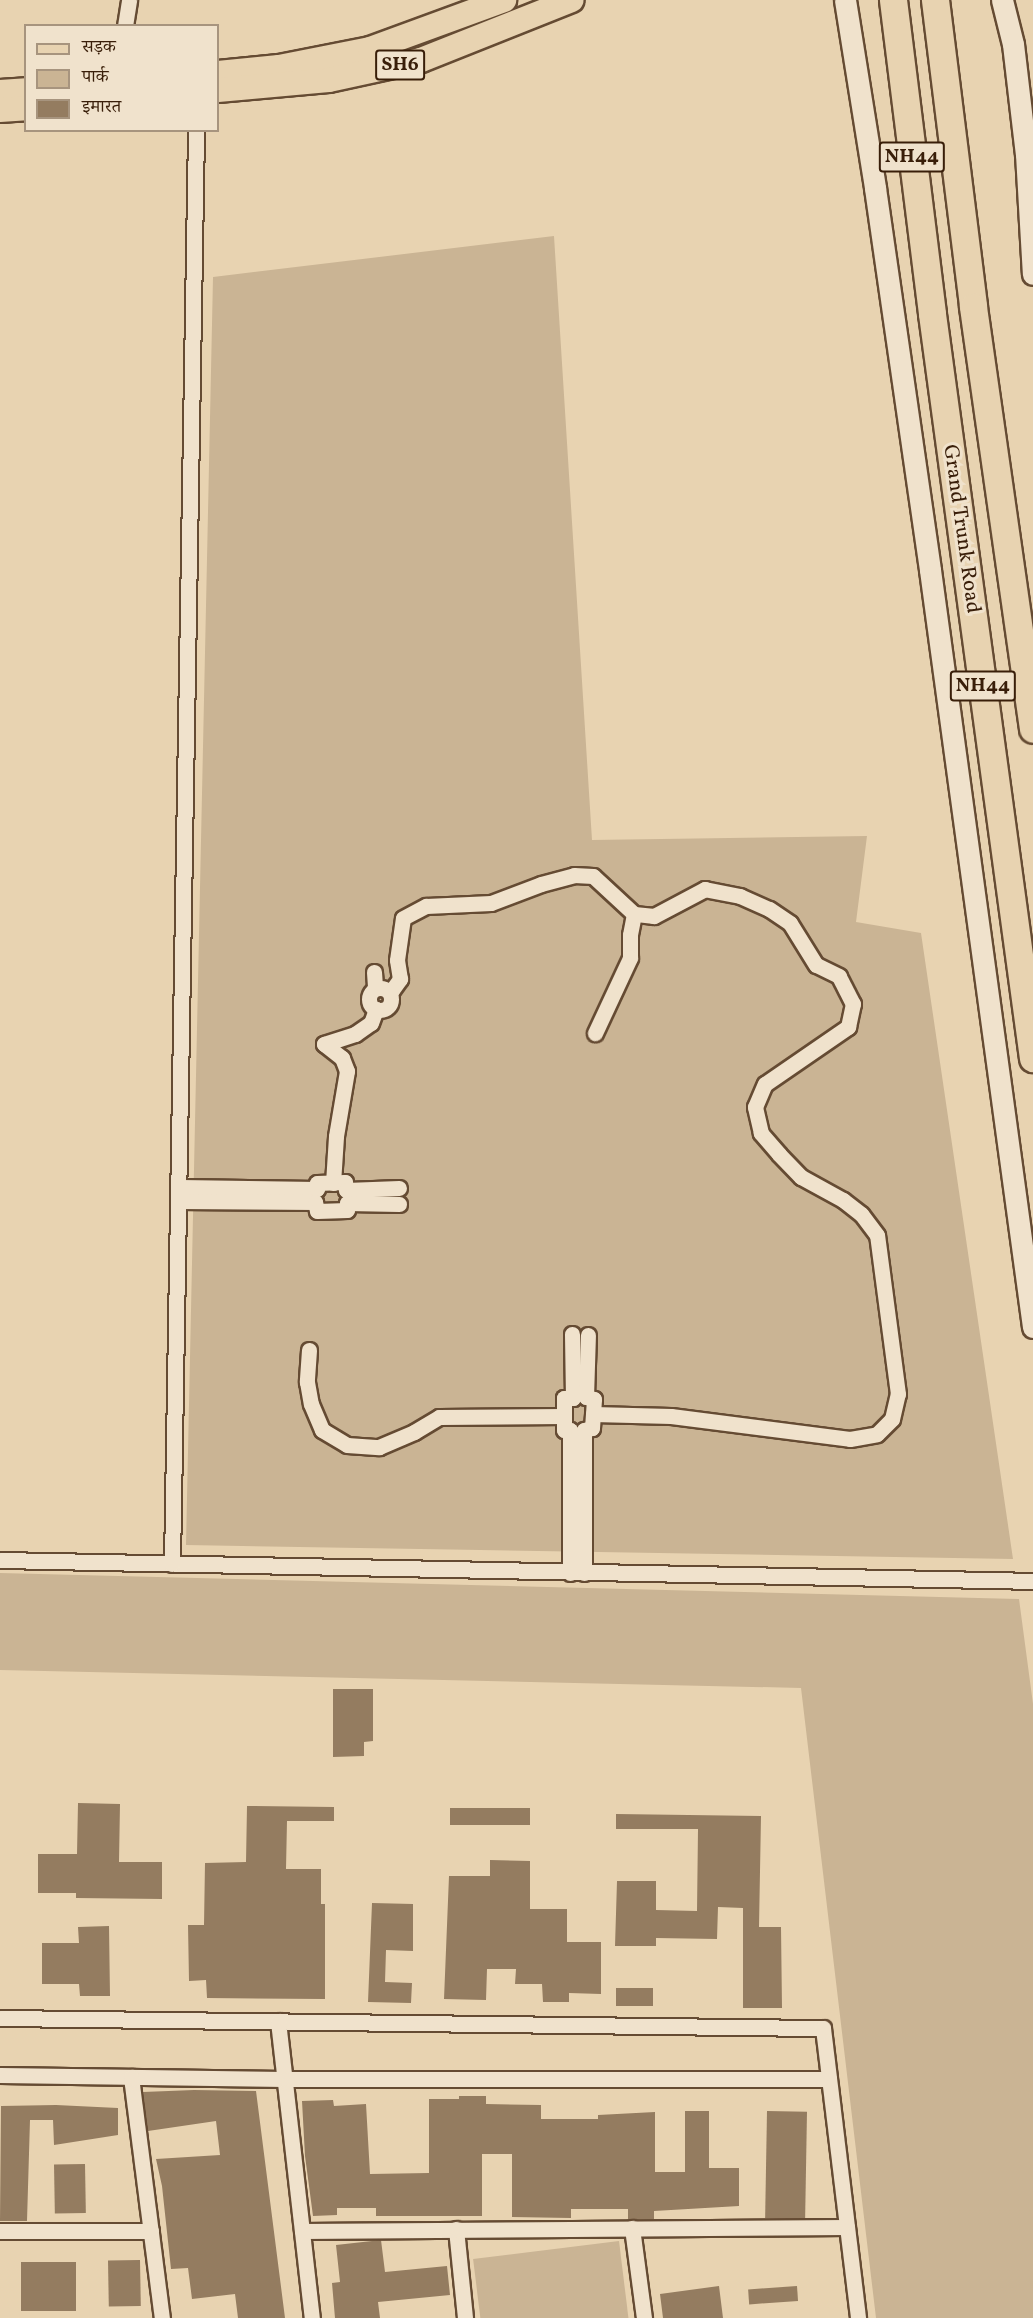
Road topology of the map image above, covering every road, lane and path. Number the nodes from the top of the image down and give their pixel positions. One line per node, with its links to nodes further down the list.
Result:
1 (129, 0): 9 (street)
2 (504, 0): 8 (main road, SH6)
3 (572, 0): 12 (main road, SH6)
4 (845, 0): 28 (street)
5 (893, 0): 23 (highway, Grand Trunk Road / NH44)
6 (935, 0): 18 (highway, Grand Trunk Road / NH44)
7 (1002, 0): 17 (street)
8 (464, 8): 10 (main road, SH6)
9 (125, 24)
10 (219, 73)
11 (24, 90): 13 (main road)
12 (219, 90)
13 (0, 92)
14 (24, 108): 15 (main road)
15 (0, 110)
16 (196, 132): 26 (street)
17 (1033, 274)
18 (1033, 729)
19 (634, 915): 21 (street); 22 (street); 32 (street)
20 (374, 972): 21 (street)
21 (381, 989): 24 (street)
22 (595, 1033)
23 (1033, 1058)
24 (333, 1183): 25 (street); 26 (street)
25 (399, 1188)
26 (180, 1194): 27 (street); 35 (street)
27 (399, 1204)
28 (1033, 1327)
29 (572, 1334): 33 (street)
30 (588, 1335): 32 (street)
31 (309, 1350): 33 (street)
32 (593, 1414): 36 (street)
33 (564, 1416): 36 (street)
34 (0, 1560): 35 (street)
35 (172, 1564): 36 (street)
36 (577, 1573): 37 (street)
37 (1033, 1581)
38 (0, 2018): 39 (street)
39 (278, 2021): 42 (street); 43 (street)
40 (0, 2075): 41 (street)
41 (131, 2077): 42 (street); 48 (street)
42 (284, 2079): 43 (street); 49 (street)
43 (829, 2079): 44 (street)
44 (847, 2227): 45 (street); 54 (street)
45 (632, 2228): 46 (street); 53 (street)
46 (456, 2229): 49 (street); 52 (street)
47 (0, 2231): 48 (street)
48 (151, 2231): 50 (street)
49 (302, 2231): 51 (street)
50 (162, 2318)
51 (312, 2318)
52 (465, 2318)
53 (644, 2318)
54 (858, 2318)

